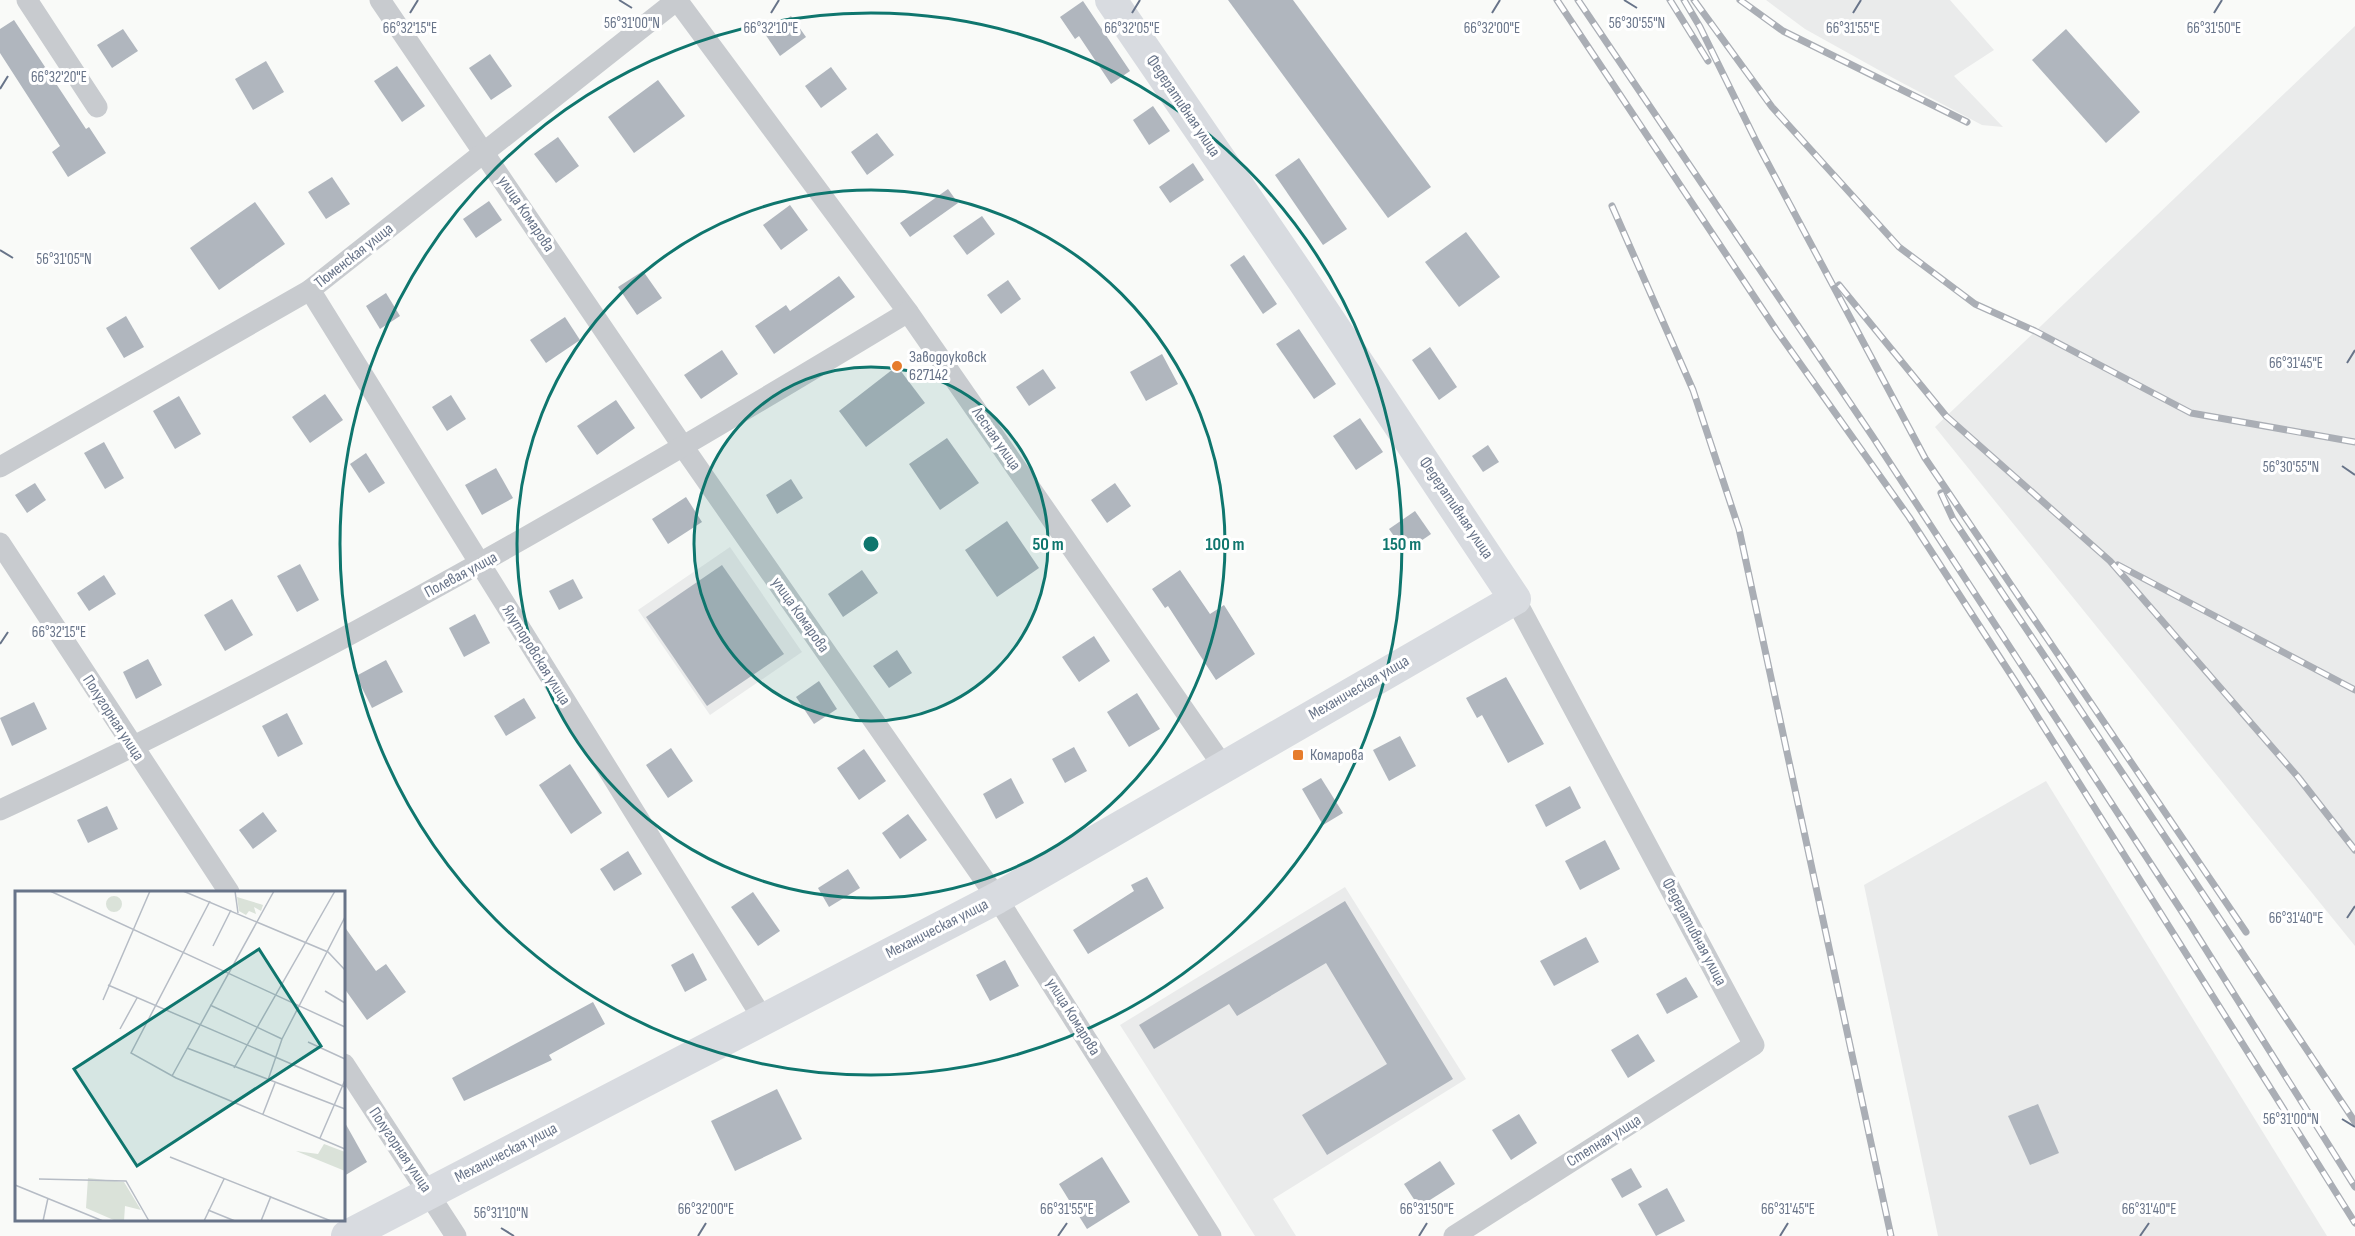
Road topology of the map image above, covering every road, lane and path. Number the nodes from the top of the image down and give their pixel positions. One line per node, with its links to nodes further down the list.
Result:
1 (27, 0): 5 (street)
2 (380, 0): 6 (street, улица Комарова)
3 (677, 0): 6 (street, Тюменская улица); 8 (street, Лесная улица)
4 (1111, 0): 13 (street, Федеративная улица)
5 (97, 107)
6 (485, 153): 7 (street, Тюменская улица); 9 (street, улица Комарова)
7 (310, 290): 10 (street, Тюменская улица); 12 (street, Ялуторовская улица)
8 (908, 312): 9 (street, Полевая улица); 15 (street, Лесная улица)
9 (684, 448): 12 (street, Полевая улица); 18 (street, улица Комарова)
10 (0, 467)
11 (0, 543): 14 (street, Полугорная улица)
12 (479, 566): 14 (street, Полевая улица); 19 (street, Ялуторовская улица)
13 (1515, 598): 15 (street, Механическая улица); 20 (street, Федеративная улица)
14 (133, 749): 16 (street, Полевая улица); 17 (street, Полугорная улица)
15 (1223, 766): 18 (street, Механическая улица)
16 (0, 810)
17 (228, 891)
18 (997, 898): 19 (street, Механическая улица); 25 (street, улица Комарова)
19 (763, 1019): 22 (street, Механическая улица)
20 (1754, 1045): 26 (street, Степная улица)
21 (345, 1066): 22 (street, Полугорная улица)
22 (429, 1192): 23 (street, Механическая улица); 24 (street, Полугорная улица)
23 (347, 1236)
24 (456, 1236)
25 (1211, 1236)
26 (1454, 1236)

